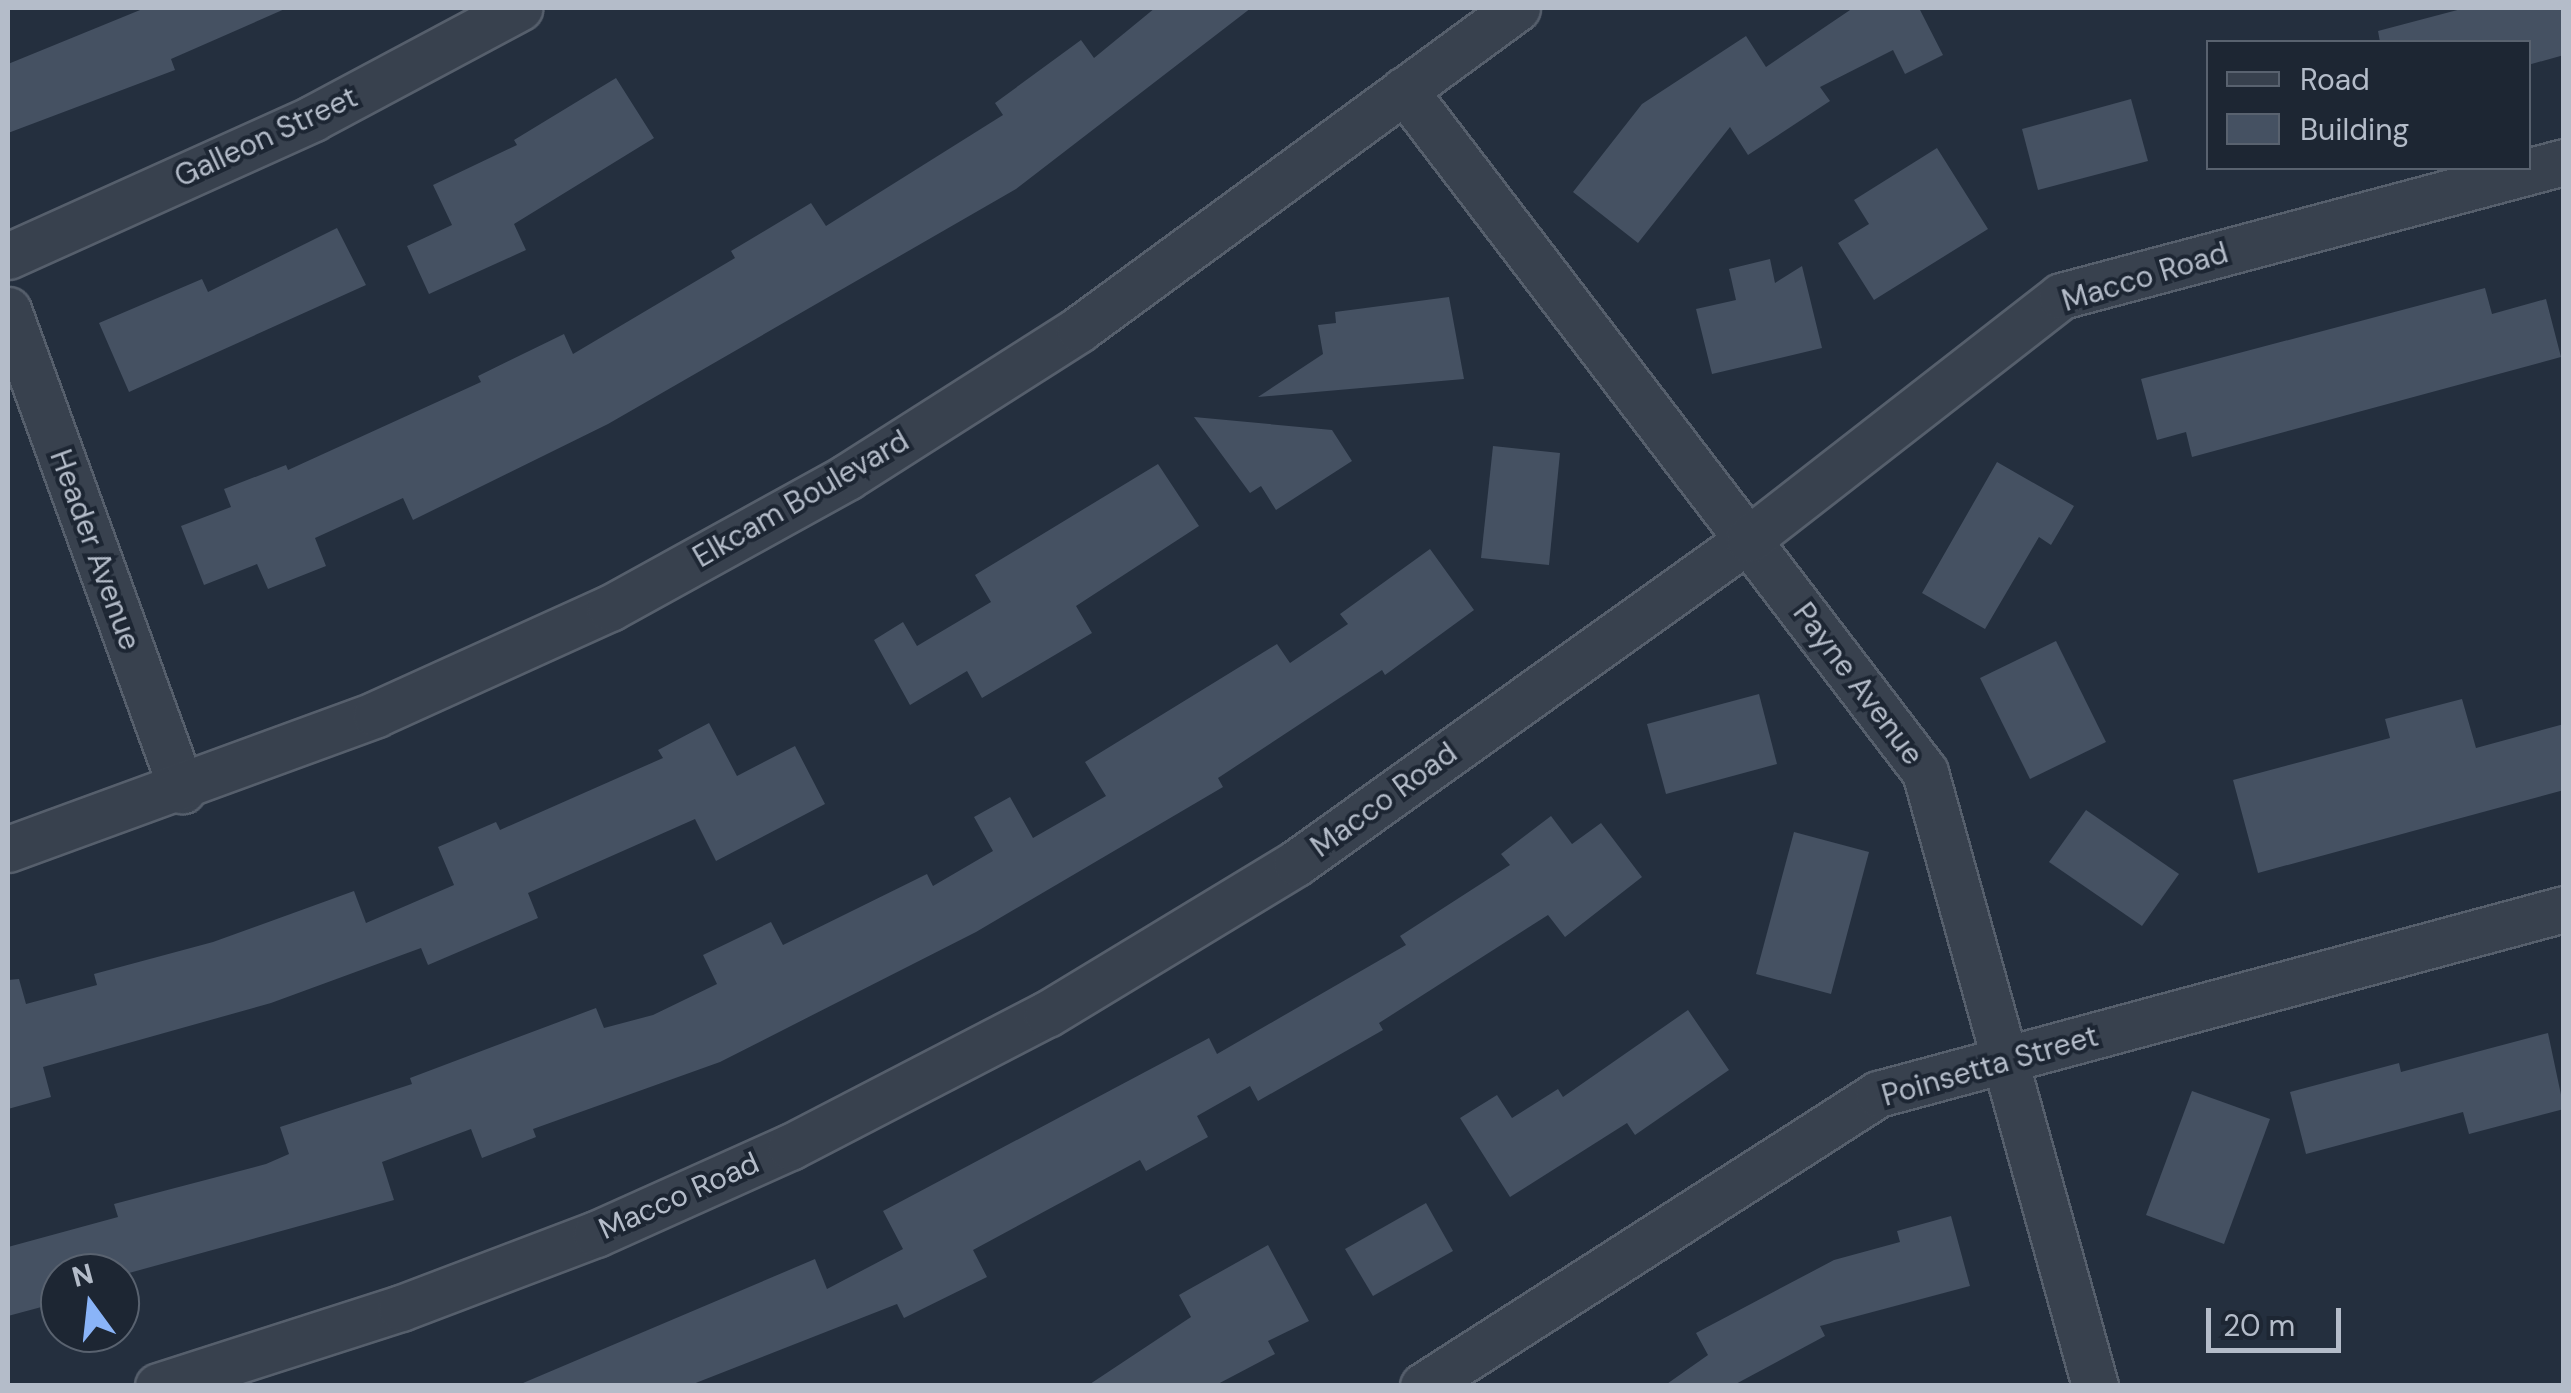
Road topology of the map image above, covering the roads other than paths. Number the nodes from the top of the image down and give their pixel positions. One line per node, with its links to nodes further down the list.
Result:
1 (519, 8): 5 (street, Galleon Street)
2 (1517, 8): 3 (street, Elkcam Boulevard)
3 (1404, 90): 7 (street, Payne Avenue); 8 (street, Elkcam Boulevard)
4 (2564, 162): 7 (street, Macco Road)
5 (8, 256)
6 (8, 310): 8 (street, Header Avenue)
7 (1749, 539): 11 (street, Payne Avenue); 12 (street, Macco Road)
8 (182, 790): 9 (street, Elkcam Boulevard)
9 (8, 850)
10 (2564, 909): 11 (street, Poinsetta Street)
11 (2005, 1061): 13 (street, Poinsetta Street); 14 (street, Payne Avenue)
12 (158, 1386)
13 (1423, 1386)
14 (2094, 1386)

